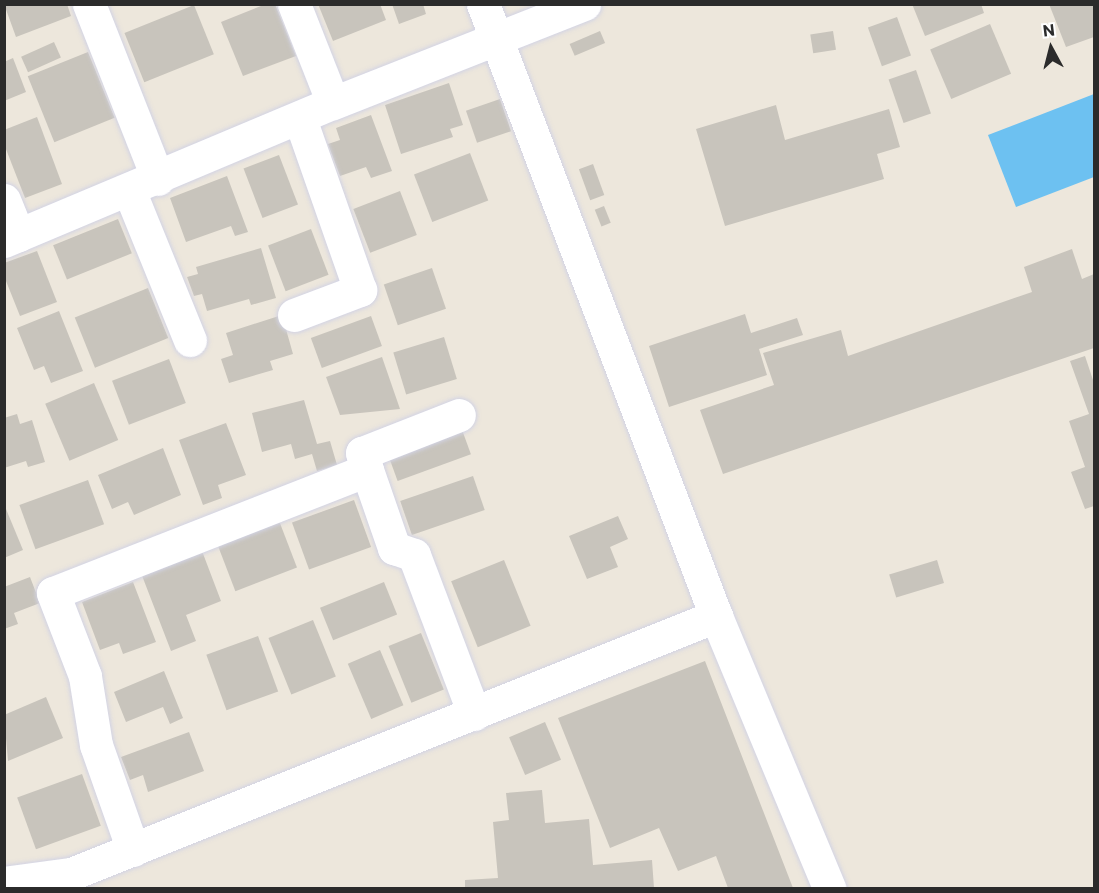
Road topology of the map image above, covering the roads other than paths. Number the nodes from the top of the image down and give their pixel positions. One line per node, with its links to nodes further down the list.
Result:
1 (89, 4): 8 (street)
2 (294, 4): 6 (street)
3 (483, 4): 5 (street)
4 (584, 4): 5 (street)
5 (497, 40): 6 (street); 15 (street)
6 (333, 103): 7 (street)
7 (300, 118): 8 (street); 11 (street)
8 (144, 184): 10 (street); 12 (street)
9 (4, 200): 10 (street)
10 (11, 238)
11 (294, 315)
12 (190, 340)
13 (459, 415): 14 (street)
14 (367, 470): 16 (street); 17 (street)
15 (716, 616): 16 (street); 20 (street)
16 (474, 714): 17 (street)
17 (133, 850): 18 (street)
18 (73, 881): 19 (street)
19 (4, 882)
20 (829, 888)

